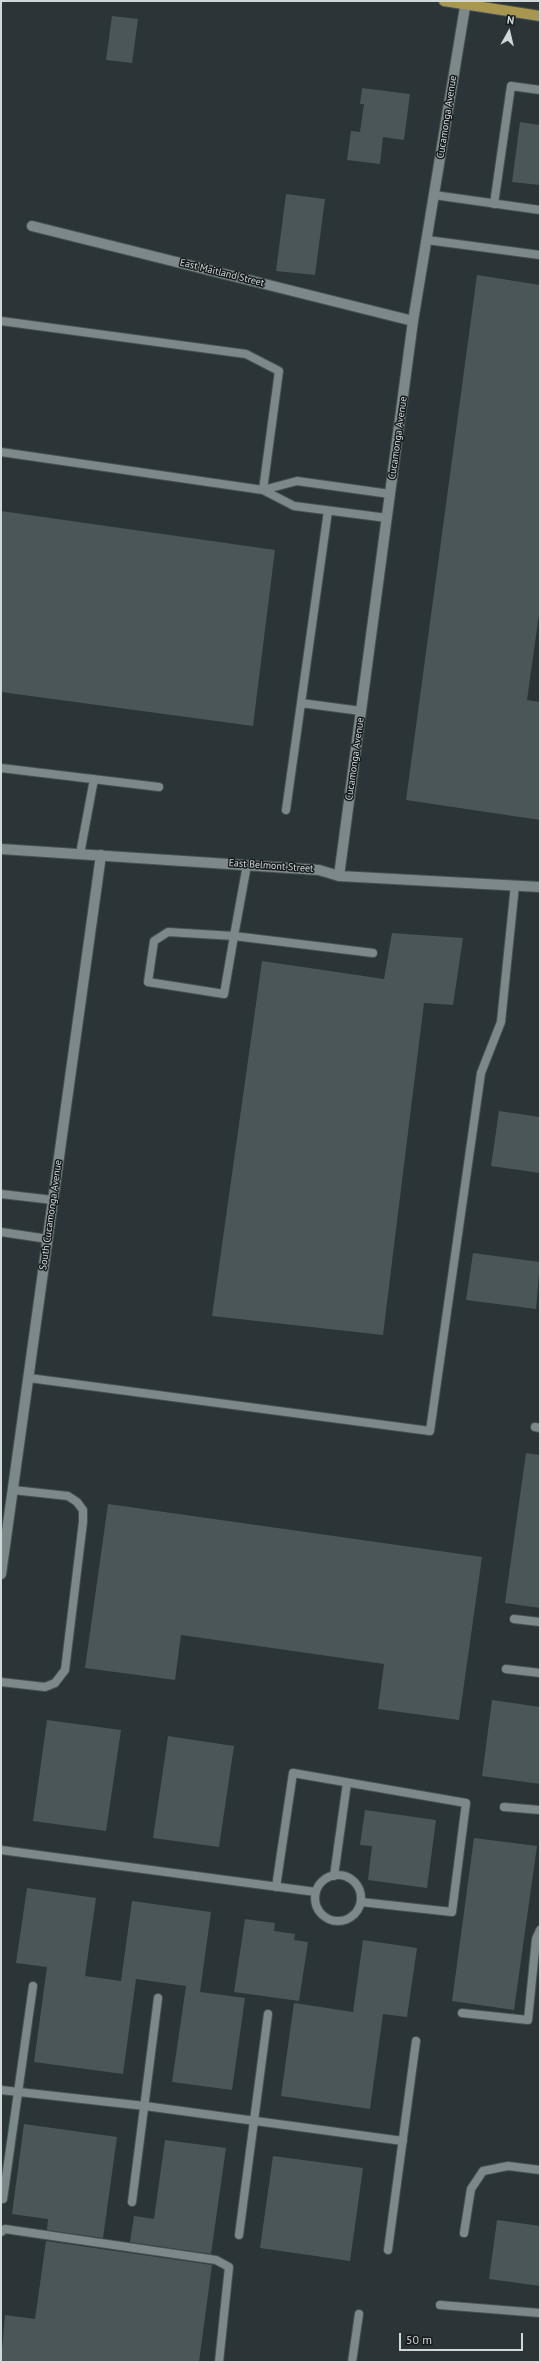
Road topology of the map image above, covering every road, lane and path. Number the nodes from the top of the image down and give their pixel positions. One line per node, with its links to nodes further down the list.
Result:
1 (444, 1): 2 (main road)
2 (466, 3): 3 (main road); 5 (street, Cucamonga Avenue)
3 (540, 16)
4 (540, 90): 6 (lane)
5 (434, 195): 6 (lane); 9 (street, Cucamonga Avenue)
6 (494, 204): 7 (lane)
7 (540, 210)
8 (32, 226): 12 (street, East Maitland Street)
9 (427, 240): 10 (lane); 12 (street, Cucamonga Avenue)
10 (540, 255)
11 (1, 321): 14 (lane)
12 (413, 321): 15 (street, Cucamonga Avenue)
13 (1, 452): 14 (lane)
14 (263, 490): 15 (lane); 16 (lane)
15 (390, 494): 17 (street, Cucamonga Avenue)
16 (328, 510): 17 (lane); 18 (lane)
17 (387, 518): 19 (street, Cucamonga Avenue)
18 (301, 703): 19 (lane); 23 (lane)
19 (361, 711): 28 (street, Cucamonga Avenue)
20 (1, 768): 21 (lane)
21 (94, 779): 22 (lane); 25 (lane)
22 (159, 787)
23 (286, 810)
24 (1, 849): 25 (street, East Belmont Street)
25 (80, 854): 26 (street, East Belmont Street)
26 (101, 855): 27 (street, East Belmont Street); 34 (street, South Cucamonga Avenue)
27 (246, 865): 28 (street, East Belmont Street); 31 (lane)
28 (340, 876): 29 (street, East Belmont Street)
29 (515, 886): 30 (street, East Belmont Street); 37 (lane)
30 (540, 887)
31 (234, 936): 31 (lane); 32 (lane)
32 (373, 953)
33 (1, 1194): 34 (lane)
34 (53, 1200): 36 (street, South Cucamonga Avenue)
35 (1, 1232): 36 (lane)
36 (48, 1238): 37 (street, South Cucamonga Avenue)
37 (28, 1378): 38 (street, South Cucamonga Avenue)
38 (13, 1490): 39 (street, South Cucamonga Avenue); 44 (lane)
39 (1, 1574)
40 (514, 1619): 41 (lane)
41 (540, 1622)
42 (506, 1669): 43 (lane)
43 (540, 1673)
44 (1, 1682)
45 (347, 1783): 49 (lane); 50 (lane); 52 (lane)
46 (504, 1807): 47 (lane)
47 (540, 1810)
48 (1, 1850): 50 (lane)
49 (334, 1876): 51 (lane); 52 (lane)
50 (276, 1887): 51 (lane)
51 (316, 1892): 52 (lane)
52 (361, 1902)
53 (540, 1930): 56 (lane)
54 (33, 1986): 60 (lane)
55 (158, 1998): 61 (lane)
56 (462, 2013)
57 (268, 2014): 62 (lane)
58 (416, 2041): 63 (lane)
59 (1, 2090): 60 (lane)
60 (19, 2092): 61 (lane); 65 (lane)
61 (145, 2106): 62 (lane); 66 (lane)
62 (255, 2121): 63 (lane); 69 (lane)
63 (403, 2141): 70 (lane)
64 (540, 2170): 68 (lane)
65 (3, 2199)
66 (132, 2202)
67 (1, 2232): 74 (lane)
68 (464, 2233)
69 (239, 2236)
70 (388, 2250)
71 (440, 2305): 72 (lane)
72 (540, 2313)
73 (359, 2314): 75 (lane)
74 (219, 2362)
75 (352, 2362)

